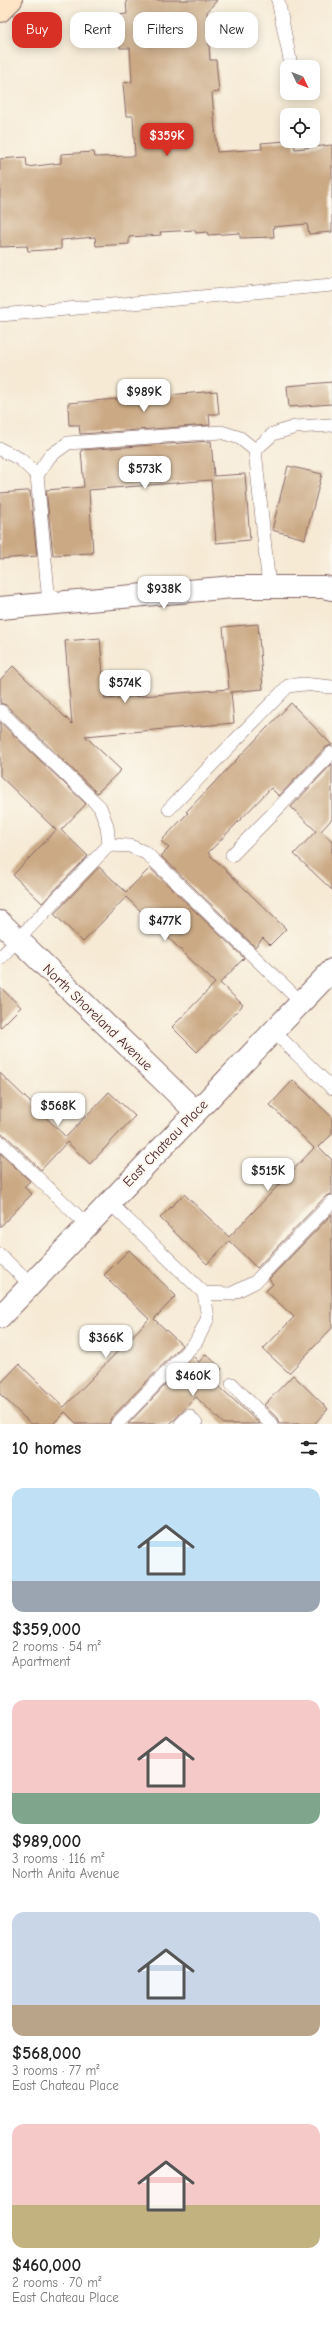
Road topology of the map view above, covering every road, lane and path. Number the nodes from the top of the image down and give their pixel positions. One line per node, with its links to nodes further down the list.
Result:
1 (11, 0): 3 (main road)
2 (278, 0): 4 (lane)
3 (0, 11)
4 (290, 60)
5 (332, 285): 6 (lane)
6 (0, 315)
7 (332, 425): 9 (lane)
8 (0, 449): 10 (lane)
9 (255, 450): 10 (lane); 11 (lane)
10 (37, 475): 13 (lane)
11 (269, 587): 12 (street); 13 (street)
12 (332, 590)
13 (49, 603): 14 (street)
14 (0, 608)
15 (332, 687): 18 (lane)
16 (0, 711): 19 (lane)
17 (332, 753): 20 (lane)
18 (169, 809)
19 (109, 845): 22 (lane); 25 (lane)
20 (232, 855)
21 (0, 922): 22 (street, North Shoreland Avenue)
22 (18, 940): 23 (lane); 28 (street, North Shoreland Avenue)
23 (0, 958)
24 (332, 970): 25 (street, East Chateau Place)
25 (301, 1002): 26 (street, East Chateau Place)
26 (273, 1031): 27 (lane); 28 (street, East Chateau Place)
27 (332, 1088)
28 (195, 1112): 30 (street, East Chateau Place)
29 (0, 1142): 32 (lane)
30 (109, 1202): 32 (street, East Chateau Place); 35 (lane)
31 (332, 1202): 35 (lane)
32 (87, 1225): 34 (street, East Chateau Place)
33 (0, 1255): 34 (lane)
34 (31, 1285): 36 (street, East Chateau Place)
35 (204, 1293): 38 (lane)
36 (0, 1318)
37 (232, 1384): 41 (lane)
38 (117, 1424)
39 (181, 1424): 40 (lane)
40 (196, 1424)
41 (271, 1424)

